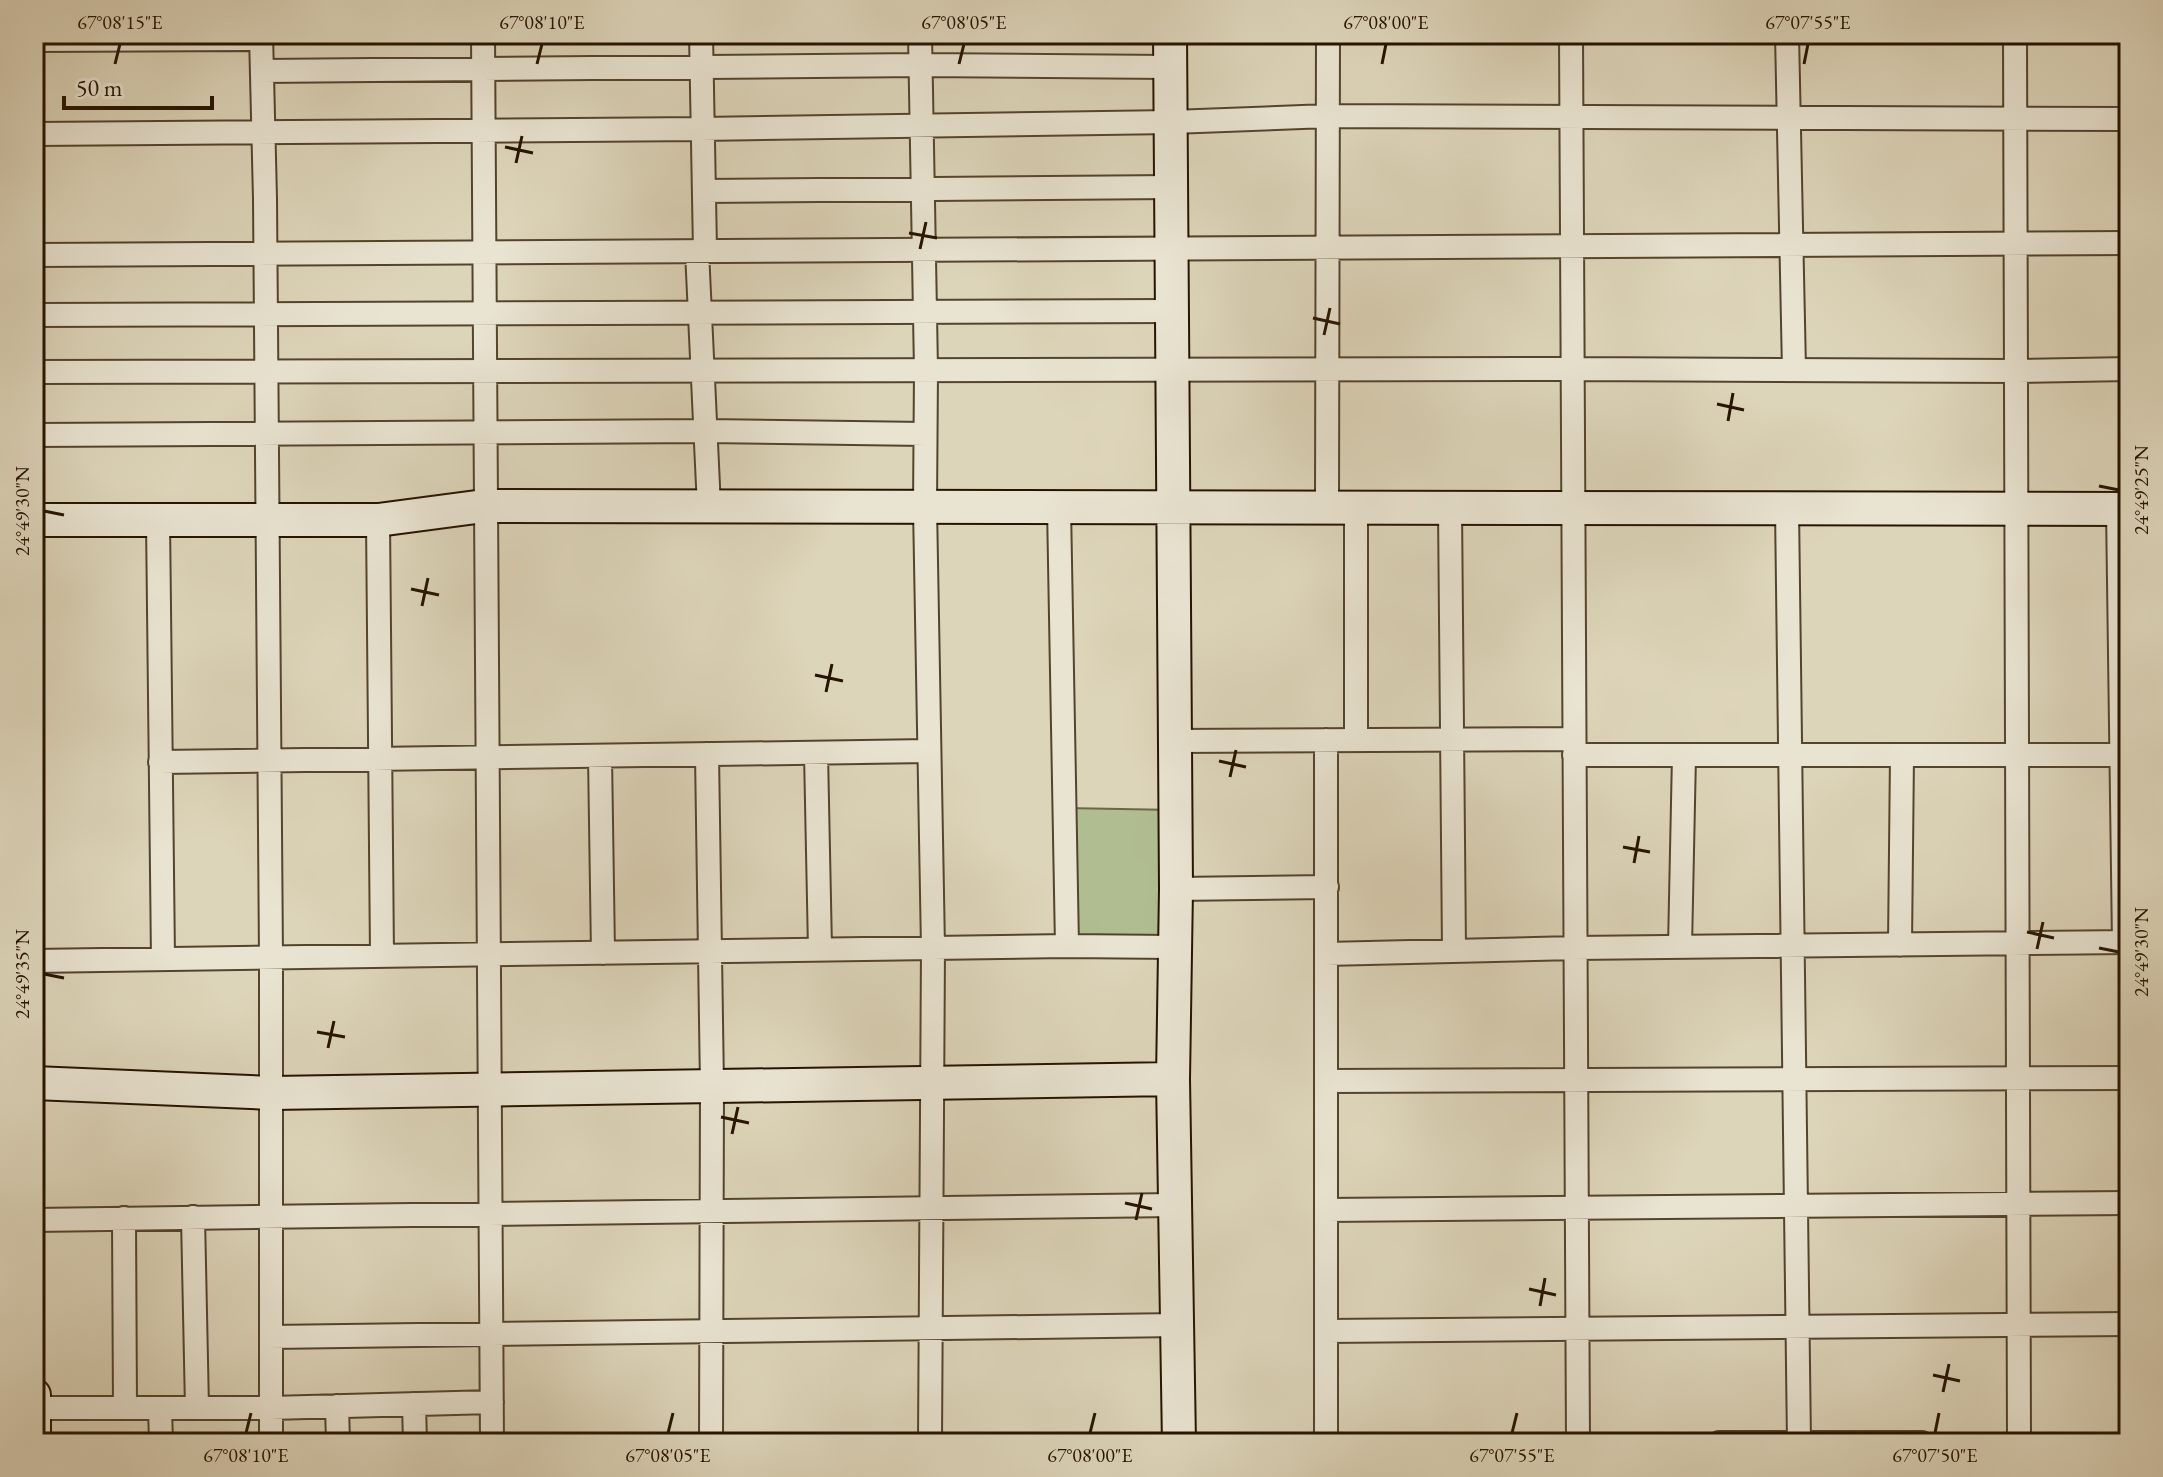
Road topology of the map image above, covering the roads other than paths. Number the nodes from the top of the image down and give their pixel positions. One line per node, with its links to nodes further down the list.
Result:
1 (260, 34): 10 (street); 15 (street)
2 (483, 34): 14 (street)
3 (701, 34): 12 (street)
4 (920, 34): 11 (street)
5 (1170, 34): 13 (street)
6 (1328, 34): 16 (street)
7 (1571, 34): 17 (street)
8 (1787, 34): 18 (street)
9 (2015, 34): 20 (street)
10 (34, 40)
11 (921, 65): 12 (street); 13 (street); 22 (street)
12 (701, 66): 14 (street); 23 (street)
13 (1170, 67): 21 (street)
14 (483, 69): 15 (street); 24 (street)
15 (262, 71): 25 (street)
16 (1328, 116): 17 (street); 21 (street); 34 (street)
17 (1571, 118): 18 (street); 33 (street)
18 (1790, 119): 20 (street); 32 (street)
19 (2129, 119): 20 (street)
20 (2015, 121): 30 (street)
21 (1172, 122): 22 (street); 27 (street)
22 (922, 125): 23 (street); 28 (street)
23 (702, 129): 24 (street); 29 (street)
24 (483, 132): 25 (street); 38 (street)
25 (263, 133): 26 (street); 39 (street)
26 (34, 134)
27 (1172, 187): 28 (street); 35 (street)
28 (923, 188): 29 (street); 36 (street)
29 (704, 191): 37 (street)
30 (2015, 243): 31 (street); 32 (street); 56 (street)
31 (2129, 243)
32 (1792, 244): 33 (street); 53 (street)
33 (1571, 247): 34 (street); 48 (street)
34 (1328, 248): 35 (street); 47 (street)
35 (1173, 249): 36 (street); 42 (street)
36 (924, 250): 37 (street); 41 (street)
37 (701, 251): 38 (street); 43 (street)
38 (483, 253): 39 (street); 45 (street)
39 (265, 254): 40 (street); 44 (street)
40 (34, 255)
41 (925, 310): 42 (street); 43 (street); 51 (street)
42 (1173, 311): 52 (street)
43 (700, 312): 45 (street); 50 (street)
44 (266, 313): 45 (street); 46 (street); 54 (street)
45 (484, 313): 55 (street)
46 (34, 315)
47 (1328, 369): 48 (street); 52 (street); 68 (street)
48 (1572, 369): 53 (street); 70 (street)
49 (2129, 369): 56 (street)
50 (703, 370): 51 (street); 55 (street); 58 (street)
51 (926, 370): 52 (street); 60 (street)
52 (1173, 370): 67 (street)
53 (1794, 370): 56 (street)
54 (266, 371): 55 (street); 57 (street); 62 (street)
55 (484, 371): 59 (street)
56 (2016, 371): 72 (street)
57 (34, 372)
58 (706, 431): 59 (street); 60 (street); 64 (street)
59 (484, 433): 62 (street); 63 (street)
60 (925, 434): 65 (street)
61 (34, 435): 62 (street)
62 (267, 435): 76 (street)
63 (484, 506): 64 (street); 77 (street); 92 (street)
64 (709, 507): 65 (street)
65 (925, 507): 66 (street); 83 (street)
66 (1059, 507): 67 (street); 101 (street)
67 (1174, 508): 68 (street); 81 (street)
68 (1342, 508): 69 (street); 79 (street)
69 (1450, 508): 70 (street); 80 (street)
70 (1573, 508): 71 (street); 82 (street)
71 (1787, 508): 72 (street); 91 (street)
72 (2016, 509): 73 (street); 88 (street)
73 (2123, 509): 89 (street)
74 (34, 520): 75 (street)
75 (158, 520): 76 (street); 95 (street)
76 (267, 520): 77 (street); 94 (street)
77 (378, 520): 93 (street)
78 (1326, 740): 79 (street); 81 (street); 96 (street)
79 (1356, 740): 80 (street)
80 (1452, 740): 82 (street); 109 (street)
81 (1174, 741): 97 (street)
82 (1574, 747): 86 (street); 106 (street)
83 (929, 751): 84 (street); 105 (street)
84 (816, 753): 85 (street); 107 (street)
85 (707, 754): 90 (street); 108 (street)
86 (1684, 755): 91 (street); 104 (street)
87 (1902, 755): 88 (street); 91 (street); 100 (street)
88 (2017, 755): 89 (street); 99 (street)
89 (2125, 755): 98 (street)
90 (600, 756): 92 (street); 110 (street)
91 (1790, 756): 102 (street)
92 (488, 758): 93 (street); 111 (street)
93 (380, 760): 94 (street); 113 (street)
94 (269, 761): 95 (street); 114 (street)
95 (160, 762): 115 (street)
96 (1327, 887): 97 (street); 112 (street)
97 (1176, 889): 103 (street)
98 (2127, 942): 99 (street)
99 (2017, 943): 100 (street); 117 (street)
100 (1900, 945): 102 (street)
101 (1067, 946): 103 (street); 105 (street)
102 (1792, 946): 104 (street); 120 (street)
103 (1173, 947): 119 (street)
104 (1680, 947): 106 (street)
105 (933, 948): 107 (street); 124 (street)
106 (1575, 948): 109 (street); 121 (street)
107 (820, 949): 108 (street)
108 (710, 951): 110 (street); 125 (street)
109 (1454, 951): 112 (street)
110 (603, 953): 111 (street)
111 (490, 954): 113 (street); 126 (street)
112 (1326, 954): 122 (street)
113 (382, 956): 114 (street)
114 (271, 958): 115 (street); 127 (street)
115 (163, 959): 116 (street)
116 (34, 961)
117 (2018, 1078): 118 (street); 120 (street); 129 (street)
118 (2129, 1078)
119 (1173, 1079): 124 (street); 130 (street)
120 (1794, 1079): 121 (street); 131 (street)
121 (1576, 1080): 122 (street); 132 (street)
122 (1326, 1081): 134 (street)
123 (34, 1083): 127 (street)
124 (932, 1085): 125 (street); 133 (street)
125 (712, 1087): 126 (street); 135 (street)
126 (491, 1090): 127 (street); 136 (street)
127 (272, 1093): 137 (street)
128 (2129, 1203): 129 (street)
129 (2018, 1204): 131 (street); 143 (street)
130 (1175, 1205): 133 (street); 142 (street)
131 (1796, 1206): 132 (street); 144 (street)
132 (1577, 1208): 134 (street); 146 (street)
133 (931, 1209): 135 (street); 145 (street)
134 (1326, 1210): 148 (street)
135 (712, 1213): 136 (street); 147 (street)
136 (491, 1214): 137 (street); 149 (street)
137 (272, 1216): 138 (street); 150 (street)
138 (193, 1217): 139 (street); 158 (street)
139 (124, 1218): 140 (street); 156 (street)
140 (34, 1220)
141 (2129, 1324): 143 (street)
142 (1178, 1325): 145 (street); 169 (street)
143 (2018, 1325): 144 (street); 174 (street)
144 (1798, 1327): 146 (street); 160 (street)
145 (930, 1328): 147 (street); 168 (street)
146 (1577, 1328): 148 (street); 171 (street)
147 (712, 1331): 149 (street); 167 (street)
148 (1326, 1331): 170 (street)
149 (491, 1334): 150 (street); 152 (street)
150 (271, 1337): 159 (street)
151 (34, 1395): 155 (street)
152 (492, 1402): 153 (street); 166 (street)
153 (414, 1404): 154 (street); 165 (street)
154 (337, 1406): 159 (street); 164 (street)
155 (34, 1408): 156 (street); 161 (street)
156 (125, 1408): 157 (street)
157 (160, 1408): 158 (street); 162 (street)
158 (197, 1408): 159 (street)
159 (271, 1408): 163 (street)
160 (1799, 1442): 172 (street); 173 (street)
161 (34, 1443)
162 (161, 1443)
163 (271, 1443)
164 (338, 1443)
165 (415, 1443)
166 (492, 1443)
167 (711, 1443)
168 (930, 1443)
169 (1179, 1443)
170 (1326, 1443)
171 (1578, 1443)
172 (1719, 1443)
173 (1922, 1443)
174 (2019, 1443)

